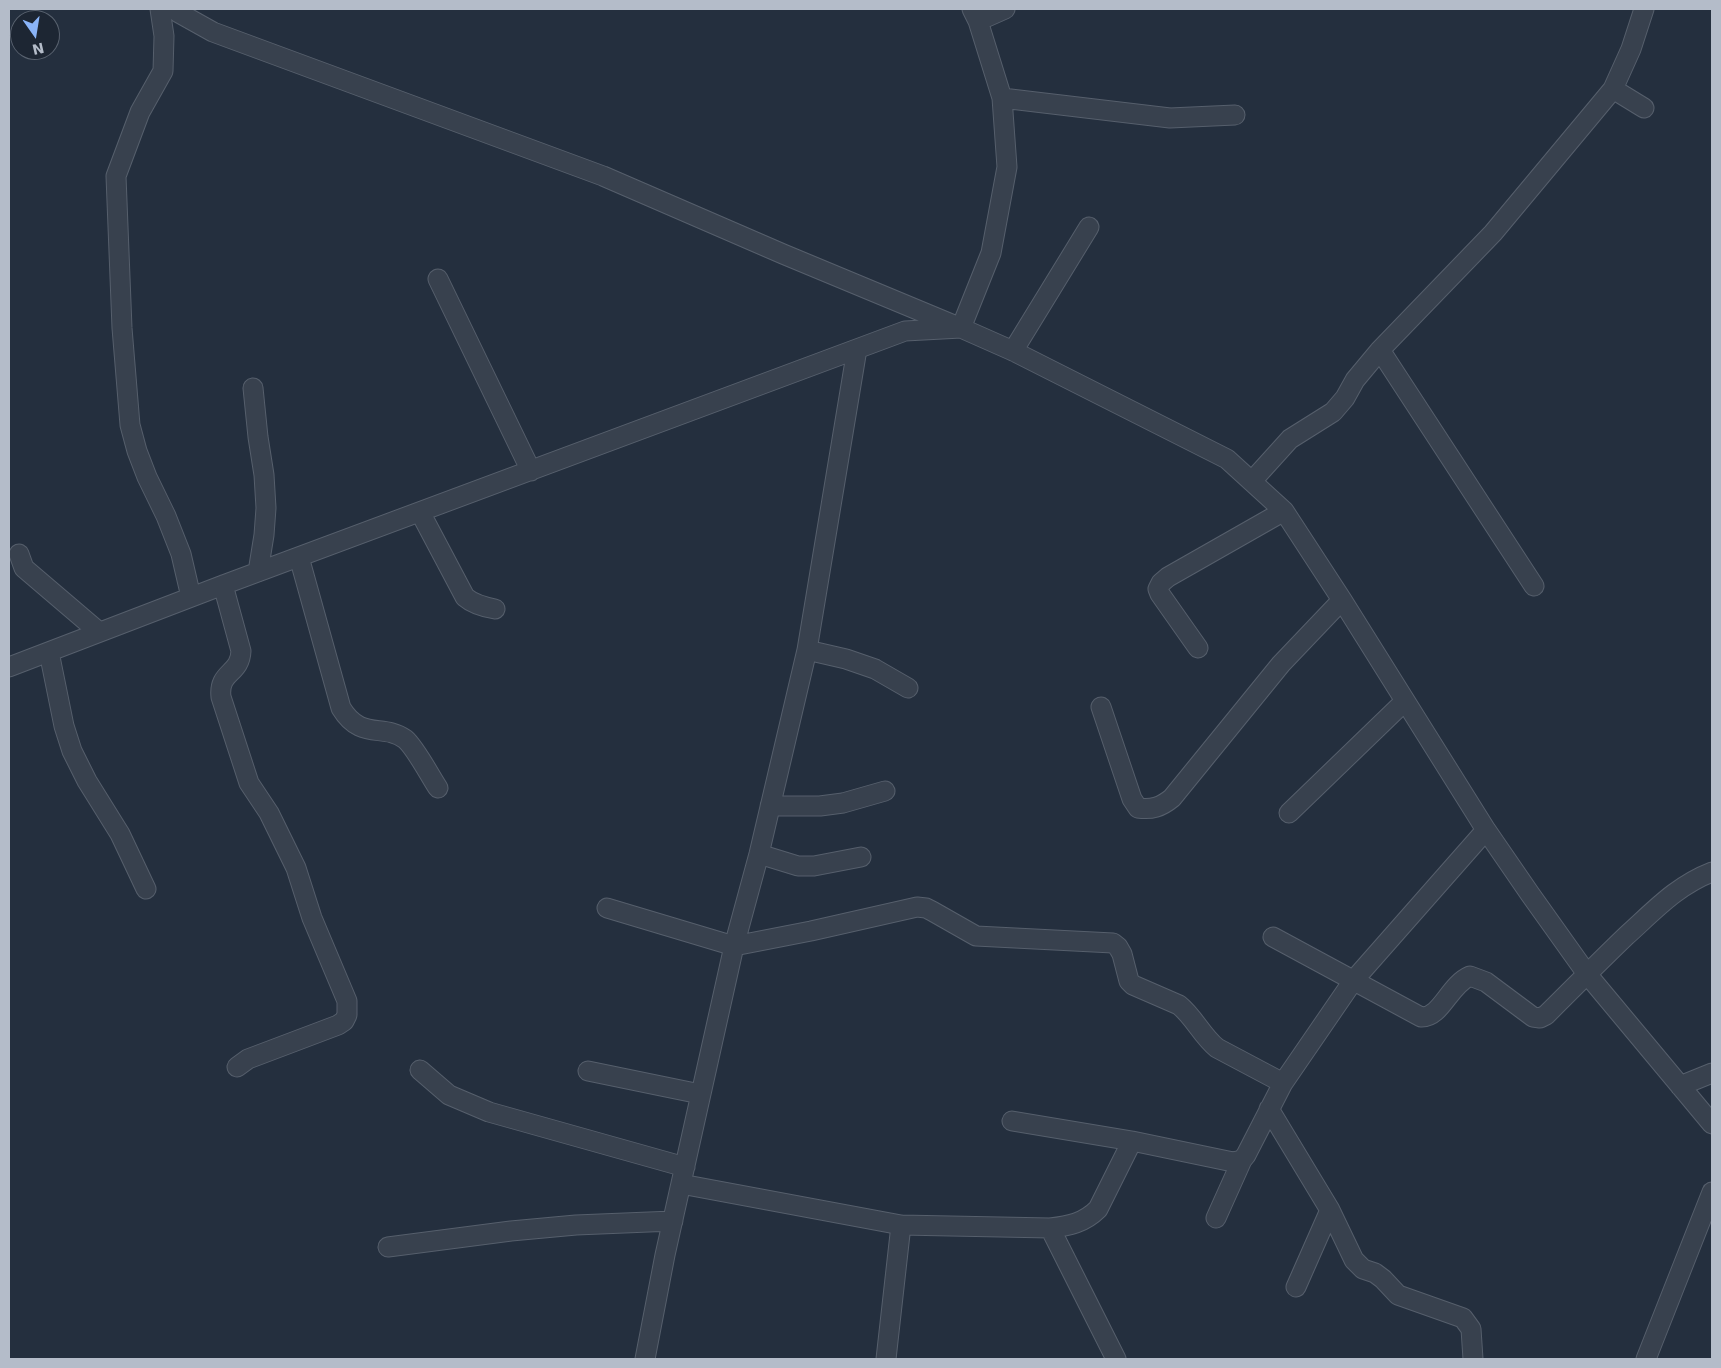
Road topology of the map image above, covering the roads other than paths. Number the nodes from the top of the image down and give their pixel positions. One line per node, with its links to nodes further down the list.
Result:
1 (160, 9): 26 (street)
2 (174, 9): 12 (street)
3 (1005, 9): 5 (street)
4 (1644, 9): 6 (street)
5 (975, 15): 7 (street)
6 (1613, 89): 8 (street); 14 (street)
7 (1002, 98): 9 (street); 12 (street)
8 (1644, 108)
9 (1236, 114)
10 (1089, 227): 15 (street)
11 (438, 279): 17 (street)
12 (961, 328): 13 (street); 15 (street)
13 (857, 349): 17 (street); 31 (street)
14 (1380, 350): 18 (street); 25 (street)
15 (1013, 351): 18 (street)
16 (253, 388): 23 (street)
17 (531, 471): 20 (street)
18 (1252, 481): 19 (street)
19 (1284, 511): 27 (street); 30 (street)
20 (420, 512): 22 (street); 28 (street)
21 (19, 554): 29 (street)
22 (299, 557): 23 (street); 37 (street)
23 (258, 572): 24 (street)
24 (223, 585): 26 (street); 51 (street)
25 (1534, 586)
26 (191, 597): 29 (street)
27 (1342, 600): 35 (street); 36 (street)
28 (495, 609)
29 (99, 632): 32 (street)
30 (1198, 648)
31 (807, 650): 34 (street); 39 (street)
32 (49, 652): 33 (street); 45 (street)
33 (9, 667)
34 (908, 688)
35 (1404, 702): 40 (street); 41 (street)
36 (1101, 708)
37 (438, 788)
38 (885, 791): 39 (street)
39 (770, 806): 42 (street)
40 (1289, 813)
41 (1486, 830): 49 (street); 50 (street)
42 (759, 854): 43 (street); 48 (street)
43 (861, 857)
44 (1712, 872): 49 (street)
45 (146, 889)
46 (607, 908): 48 (street)
47 (1273, 936): 50 (street)
48 (734, 946): 55 (street); 57 (street)
49 (1586, 974): 50 (street); 56 (street)
50 (1353, 981): 55 (street)
51 (237, 1067)
52 (420, 1070): 63 (street)
53 (588, 1071): 57 (street)
54 (1712, 1073): 56 (street)
55 (1283, 1083): 58 (street)
56 (1680, 1086): 60 (street)
57 (700, 1094): 63 (street)
58 (1270, 1109): 62 (street); 65 (street)
59 (1012, 1121): 61 (street)
60 (1712, 1124)
61 (1132, 1141): 62 (street); 69 (street)
62 (1242, 1160): 66 (street)
63 (683, 1176): 67 (street); 68 (street)
64 (1712, 1192): 76 (street)
65 (1330, 1210): 71 (street); 75 (street)
66 (1216, 1218)
67 (673, 1221): 70 (street); 72 (street)
68 (901, 1225): 69 (street); 73 (street)
69 (1050, 1228): 74 (street)
70 (388, 1247)
71 (1296, 1287)
72 (645, 1359)
73 (886, 1359)
74 (1116, 1359)
75 (1473, 1359)
76 (1646, 1359)

